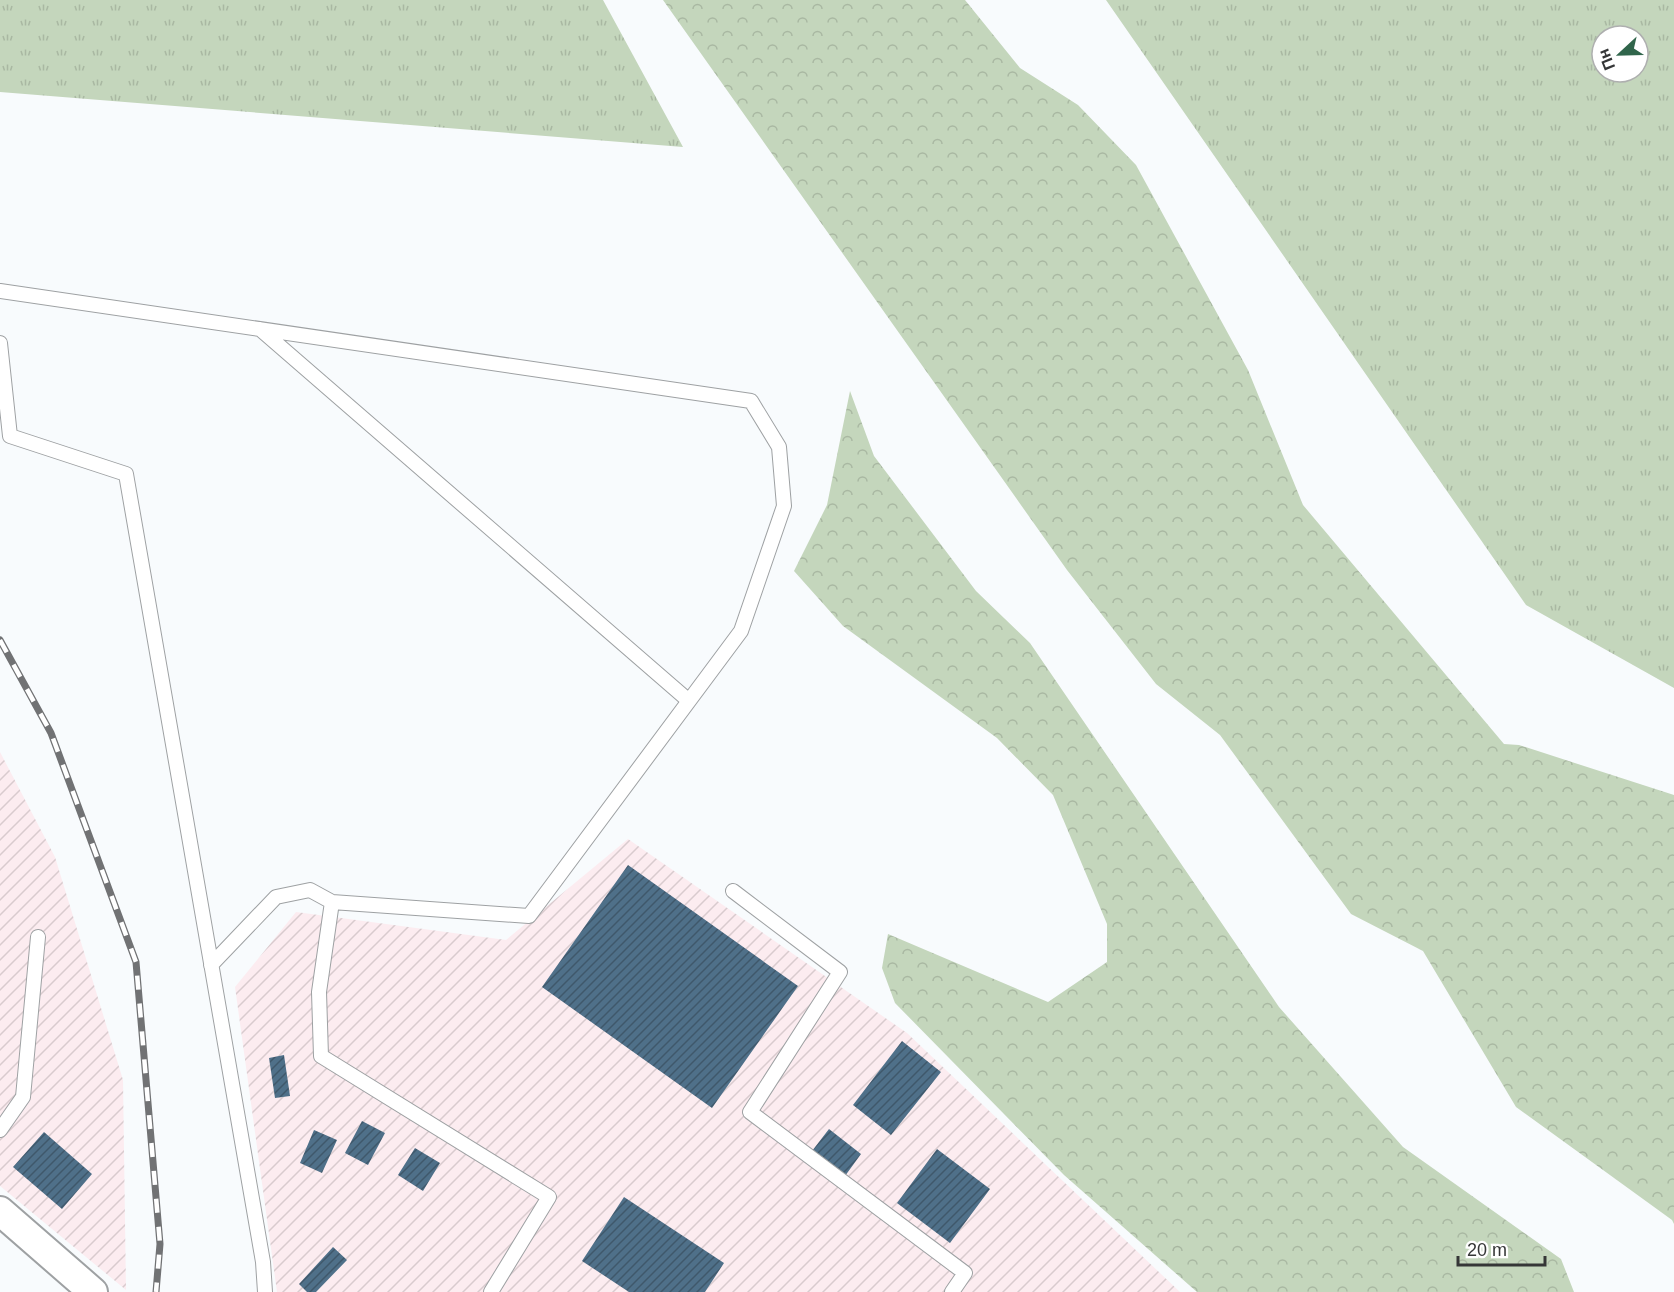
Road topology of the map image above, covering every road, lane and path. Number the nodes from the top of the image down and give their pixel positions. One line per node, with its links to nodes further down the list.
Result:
1 (0, 291): 2 (lane)
2 (260, 329): 4 (lane); 4 (lane)
3 (0, 343): 8 (lane)
4 (689, 701): 6 (lane)
5 (733, 891): 14 (lane)
6 (332, 902): 8 (lane); 13 (lane)
7 (38, 937): 9 (lane)
8 (211, 965): 12 (lane)
9 (0, 1130)
10 (0, 1211): 11 (street)
11 (93, 1292)
12 (265, 1292)
13 (490, 1292)
14 (952, 1292)

